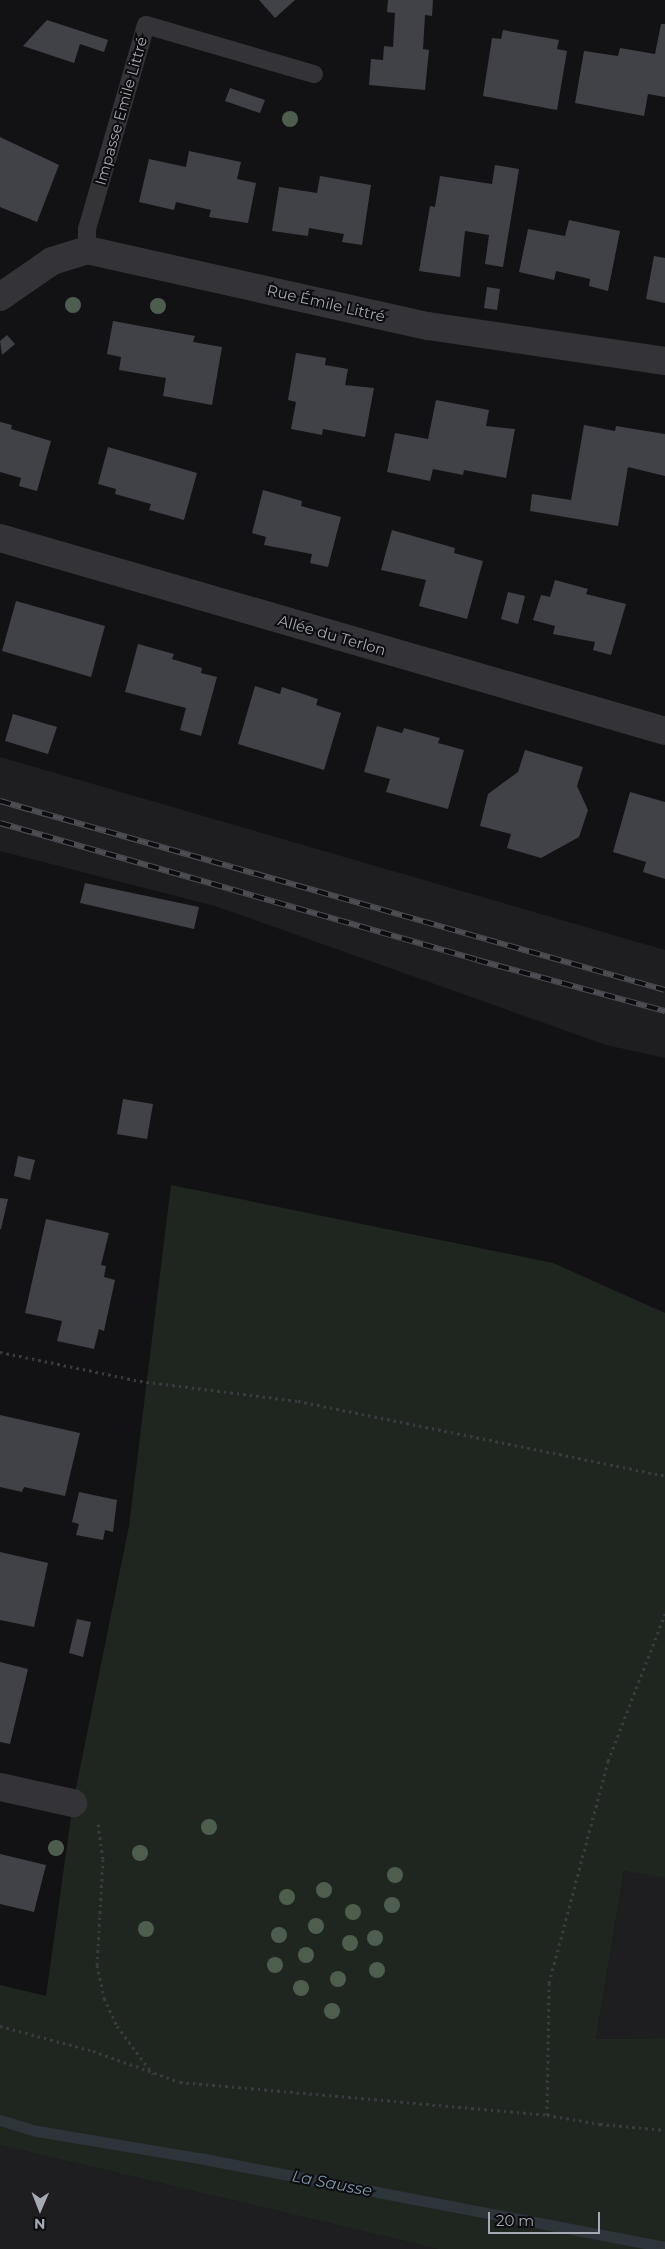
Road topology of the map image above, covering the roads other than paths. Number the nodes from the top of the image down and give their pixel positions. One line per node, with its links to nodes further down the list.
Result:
1 (314, 74): 2 (lane, Impasse Emile Littré)
2 (87, 250): 3 (street); 4 (street, Rue Émile Littré)
3 (0, 297)
4 (665, 362)
5 (0, 538): 6 (street, Allée du Terlon)
6 (665, 731)
7 (0, 1787): 8 (street)
8 (73, 1803)

